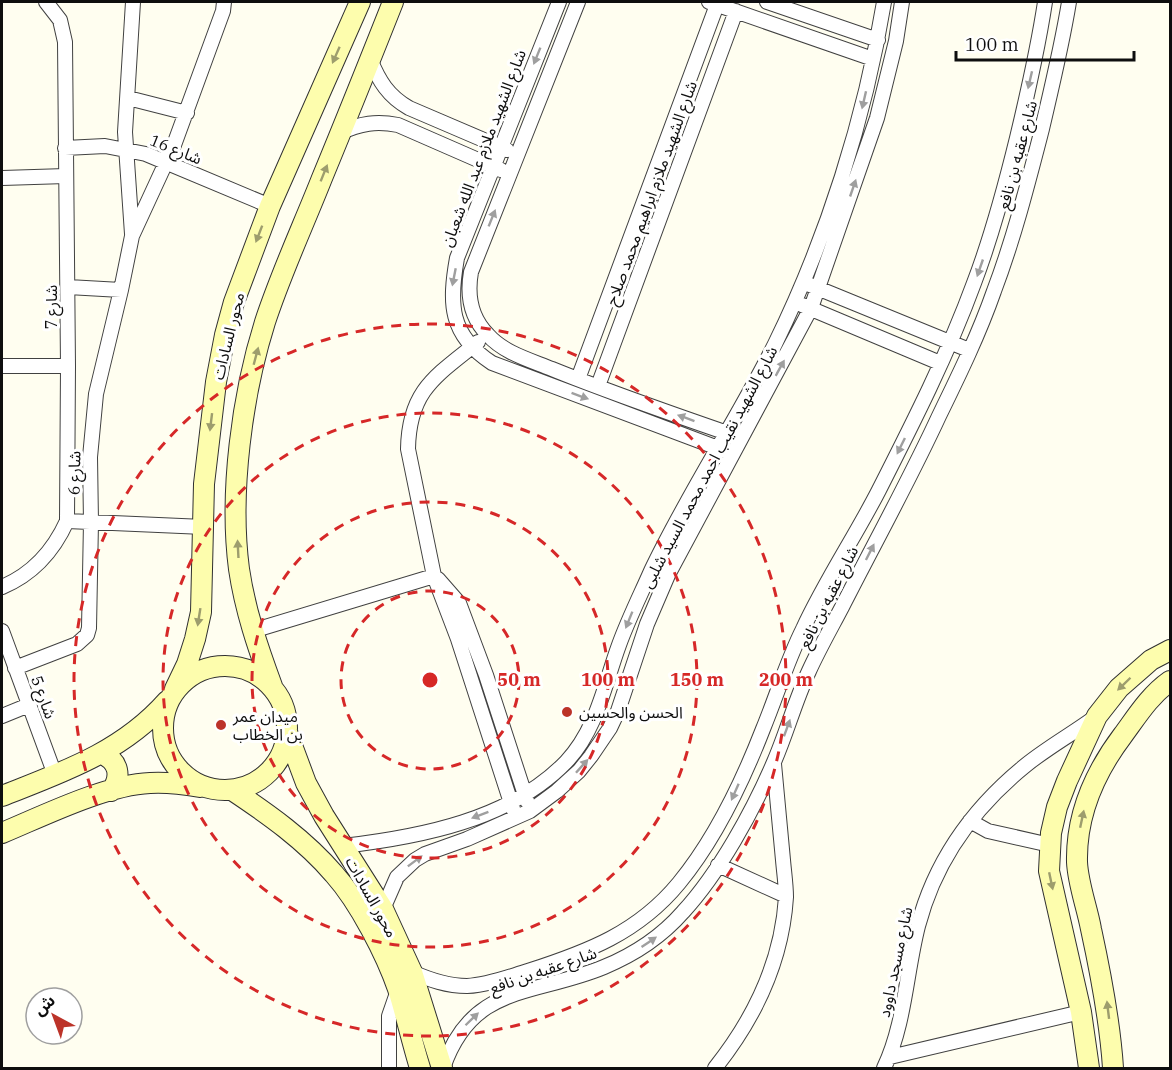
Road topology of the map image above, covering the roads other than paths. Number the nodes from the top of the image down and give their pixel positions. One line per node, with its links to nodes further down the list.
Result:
1 (46, 2): 22 (street, شارع 7)
2 (133, 2): 18 (street, شارع 6)
3 (224, 2): 19 (street, شارع 6)
4 (360, 2): 30 (street, محور السادات, one-way to 30)
5 (393, 2): 16 (street, محور السادات)
6 (559, 2): 21 (street, شارع الشهيد ملازم عبد الله شعبان, one-way to 21)
7 (578, 2): 24 (street, شارع الشهيد ملازم عبد الله شعبان)
8 (714, 2): 14 (street); 45 (street, شارع الشهيد ملازم ابراهيم محمد صلاح)
9 (766, 2): 15 (street)
10 (884, 2): 15 (street, شارع الشهيد نقيب احمد محمد السيد شلبى)
11 (902, 2): 34 (street, شارع الشهيد نقيب احمد محمد السيد شلبى, one-way to 11)
12 (1045, 2): 39 (street, شارع عقبه بن نافع, one-way to 39)
13 (1069, 2): 41 (street, شارع عقبه بن نافع)
14 (736, 11): 17 (street); 46 (street, شارع الشهيد ملازم ابراهيم محمد صلاح)
15 (878, 40): 17 (street, شارع الشهيد نقيب احمد محمد السيد شلبى)
16 (370, 59): 20 (street, محور السادات); 21 (street)
17 (873, 59): 32 (street, شارع الشهيد نقيب احمد محمد السيد شلبى, one-way to 32)
18 (128, 98): 19 (street); 23 (street, شارع 6)
19 (187, 113): 25 (street, شارع 6)
20 (340, 133): 26 (street); 58 (street, محور السادات, one-way to 20)
21 (500, 147): 24 (street); 26 (street, شارع الشهيد ملازم عبد الله شعبان)
22 (65, 148): 23 (street, شارع 16); 28 (street, شارع 7)
23 (125, 148): 25 (street, شارع 16); 31 (street, شارع 6)
24 (517, 154): 27 (street, شارع الشهيد ملازم عبد الله شعبان)
25 (166, 162): 30 (street, شارع 16); 31 (street, شارع 6)
26 (492, 167): 27 (street); 40 (street, شارع الشهيد ملازم عبد الله شعبان, one-way to 40)
27 (509, 174): 38 (street, شارع الشهيد ملازم عبد الله شعبان, one-way to 27)
28 (66, 176): 29 (street); 33 (street, شارع 7)
29 (2, 178)
30 (270, 206): 55 (street, محور السادات, one-way to 55)
31 (132, 236): 35 (street, شارع 6)
32 (804, 283): 34 (street); 36 (street, شارع الشهيد نقيب احمد محمد السيد شلبى)
33 (68, 287): 35 (street); 44 (street, شارع 7)
34 (819, 288): 37 (street, شارع الشهيد نقيب احمد محمد السيد شلبى); 39 (street)
35 (122, 290): 54 (street, شارع 6)
36 (795, 302): 37 (street); 49 (street, شارع الشهيد نقيب احمد محمد السيد شلبى)
37 (811, 308): 42 (street); 50 (street, شارع الشهيد نقيب احمد محمد السيد شلبى, one-way to 37)
38 (487, 335): 40 (street); 45 (street, شارع الشهيد ملازم عبد الله شعبان)
39 (949, 342): 41 (street); 42 (street, شارع عقبه بن نافع)
40 (472, 347): 51 (street, شارع الشهيد ملازم عبد الله شعبان, one-way to 51); 56 (street)
41 (969, 350): 48 (street, شارع عقبه بن نافع)
42 (940, 363): 47 (street, شارع عقبه بن نافع)
43 (2, 366): 44 (street)
44 (68, 366): 53 (street, شارع 7)
45 (578, 379): 46 (street, شارع الشهيد ملازم عبد الله شعبان)
46 (598, 386): 49 (street, شارع الشهيد ملازم عبد الله شعبان, one-way to 46)
47 (919, 409): 48 (street); 88 (street, شارع عقبه بن نافع, one-way to 88)
48 (938, 418): 70 (street, شارع عقبه بن نافع, one-way to 48)
49 (726, 432): 50 (street, شارع الشهيد ملازم عبد الله شعبان); 51 (street, شارع الشهيد نقيب احمد محمد السيد شلبى)
50 (741, 437): 52 (street, شارع الشهيد نقيب احمد محمد السيد شلبى)
51 (718, 448): 52 (street, شارع الشهيد ملازم عبد الله شعبان); 75 (street, شارع الشهيد نقيب احمد محمد السيد شلبى, one-way to 75)
52 (732, 453): 78 (street, شارع الشهيد نقيب احمد محمد السيد شلبى, one-way to 52)
53 (67, 521): 54 (street); 57 (street, شارع 7)
54 (91, 522): 55 (street); 61 (street, شارع 6)
55 (204, 527): 64 (street, محور السادات, one-way to 64)
56 (434, 576): 58 (street); 75 (street); 77 (street)
57 (2, 587)
58 (252, 631): 63 (street, محور السادات)
59 (2, 632): 61 (street, شارع 5)
60 (1170, 650): 67 (street, one-way to 67)
61 (15, 668): 65 (street, شارع 5)
62 (1170, 681): 97 (street, one-way to 62)
63 (273, 687): 64 (street); 68 (street)
64 (172, 694): 69 (street); 72 (street)
65 (29, 705): 66 (street); 71 (street, شارع 5)
66 (2, 716)
67 (1097, 716): 80 (street, شارع مسجد داوود); 82 (street)
68 (287, 732): 73 (street); 84 (street, محور السادات)
69 (102, 754): 71 (street); 74 (street)
70 (773, 763): 85 (street, شارع عقبه بن نافع); 86 (street)
71 (55, 775): 76 (street)
72 (208, 788): 73 (street); 74 (street)
73 (232, 790): 89 (street, محور السادات)
74 (111, 791): 81 (street)
75 (525, 794): 77 (street, شارع الشهيد نقيب احمد محمد السيد شلبى); 78 (street)
76 (2, 796)
77 (509, 803): 79 (street); 84 (street, شارع الشهيد نقيب احمد محمد السيد شلبى, one-way to 84)
78 (530, 811): 79 (street, شارع الشهيد نقيب احمد محمد السيد شلبى)
79 (518, 818): 87 (street, شارع الشهيد نقيب احمد محمد السيد شلبى, one-way to 79)
80 (970, 821): 82 (street); 91 (street, شارع مسجد داوود)
81 (10, 829): 83 (street)
82 (1050, 845): 90 (street, one-way to 90)
83 (2, 846)
84 (343, 846): 87 (street, محور السادات)
85 (718, 865): 86 (street); 94 (street, شارع عقبه بن نافع, one-way to 85)
86 (786, 896): 95 (street)
87 (383, 909): 88 (street, محور السادات)
88 (412, 972): 94 (street, محور السادات)
89 (398, 990): 92 (street); 93 (street, محور السادات)
90 (1081, 1012): 91 (street); 96 (street)
91 (887, 1062)
92 (389, 1068)
93 (420, 1068)
94 (442, 1068)
95 (715, 1068)
96 (1089, 1068)
97 (1113, 1068)

